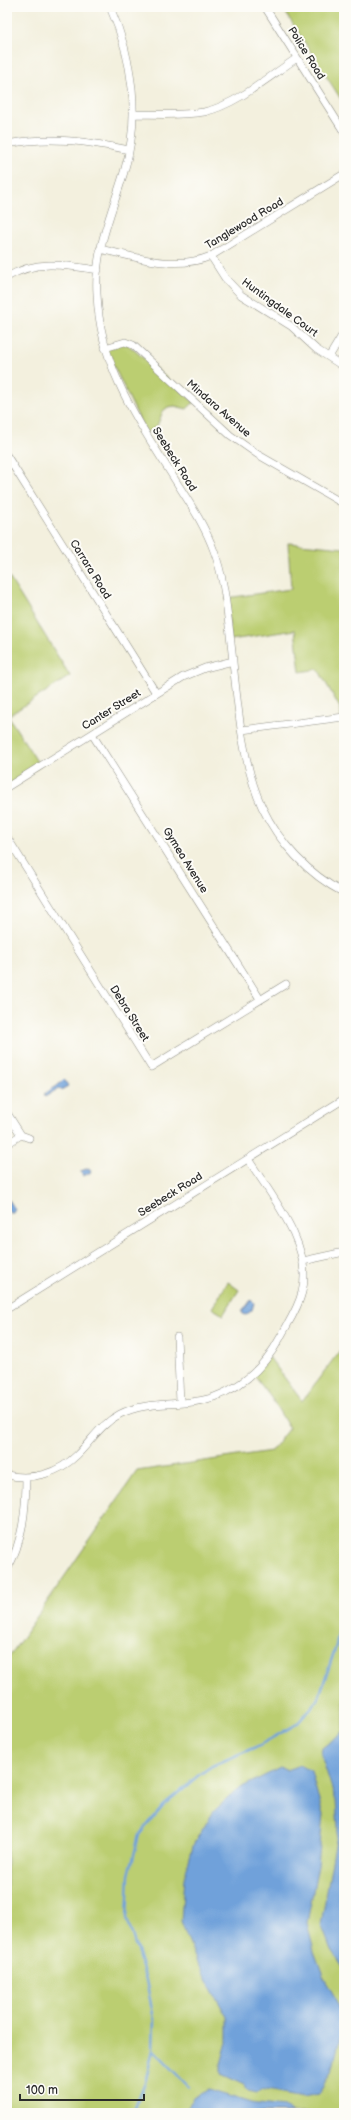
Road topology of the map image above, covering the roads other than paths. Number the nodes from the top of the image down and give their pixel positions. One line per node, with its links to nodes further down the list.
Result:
1 (110, 7): 4 (street, Seebeck Road)
2 (265, 7): 3 (street, Police Road)
3 (298, 58): 4 (street); 5 (street, Police Road)
4 (133, 114): 7 (street, Seebeck Road)
5 (344, 132)
6 (7, 144): 7 (street)
7 (129, 150): 9 (street, Seebeck Road)
8 (344, 174): 10 (street, Tanglewood Road)
9 (100, 249): 10 (street, Tanglewood Road); 11 (street, Seebeck Road)
10 (211, 256): 15 (street, Huntingdale Court)
11 (98, 270): 12 (street); 14 (street, Seebeck Road)
12 (7, 277)
13 (344, 332): 15 (street)
14 (105, 348): 18 (street, Mindara Avenue); 19 (street, Seebeck Road)
15 (329, 357): 16 (street, Huntingdale Court)
16 (344, 367)
17 (7, 456): 20 (street, Carrara Road)
18 (344, 504)
19 (233, 661): 20 (street, Canter Street); 22 (street, Seebeck Road)
20 (156, 693): 23 (street, Canter Street)
21 (344, 717): 22 (street)
22 (242, 730): 26 (street, Seebeck Road)
23 (92, 734): 24 (street, Canter Street); 28 (street, Gymea Avenue)
24 (7, 787)
25 (7, 837): 28 (street, Debra Street)
26 (344, 893)
27 (286, 984): 28 (street, Debra Street)
28 (260, 999)
29 (344, 1099): 34 (street, Seebeck Road)
30 (7, 1113): 31 (street)
31 (21, 1135): 32 (street); 33 (street)
32 (29, 1138)
33 (7, 1144)
34 (248, 1160): 36 (street); 37 (street, Seebeck Road)
35 (344, 1252): 36 (street)
36 (303, 1261): 39 (street)
37 (7, 1309)
38 (177, 1337): 39 (street)
39 (180, 1402): 41 (street)
40 (7, 1476): 41 (street)
41 (26, 1478): 42 (street)
42 (7, 1570)

